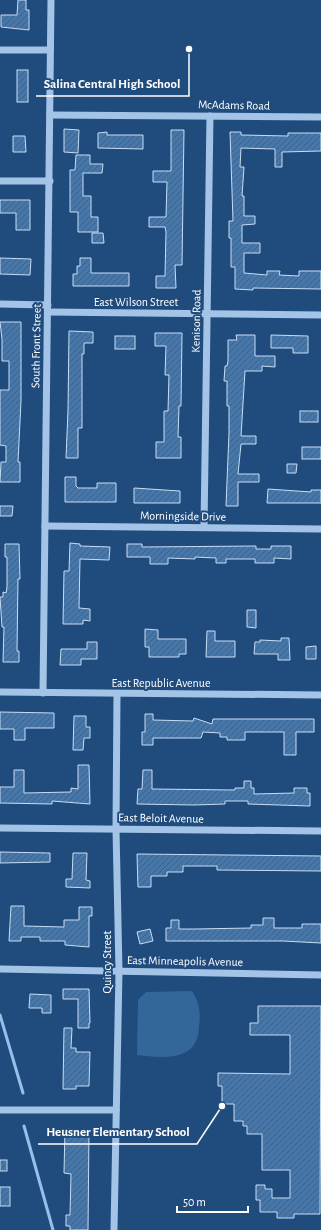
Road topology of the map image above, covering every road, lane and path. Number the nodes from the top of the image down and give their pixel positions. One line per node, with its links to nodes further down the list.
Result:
1 (51, 0): 3 (street, South Front Street)
2 (0, 50): 3 (street)
3 (50, 50): 4 (street, South Front Street)
4 (50, 115): 5 (street, McAdams Road); 8 (street, South Front Street)
5 (210, 116): 6 (street, McAdams Road); 12 (street, Kenison Road)
6 (321, 117)
7 (0, 181): 8 (street)
8 (50, 181): 10 (street, South Front Street)
9 (0, 304): 10 (street)
10 (48, 304): 11 (street, South Front Street)
11 (48, 312): 12 (street, East Wilson Street); 14 (street, South Front Street)
12 (207, 313): 13 (street, East Wilson Street); 15 (street, Kenison Road)
13 (321, 314)
14 (45, 526): 15 (street, Morningside Drive); 18 (street, South Front Street)
15 (204, 527): 16 (street, Morningside Drive)
16 (321, 529)
17 (0, 692): 18 (street, East Republic Avenue)
18 (44, 693): 19 (street, East Republic Avenue)
19 (117, 694): 20 (street, East Republic Avenue); 22 (street, Quincy Street)
20 (321, 695)
21 (0, 828): 22 (street, East Beloit Avenue)
22 (116, 829): 23 (street, East Beloit Avenue); 25 (street, Quincy Street)
23 (321, 832)
24 (1, 969): 25 (street, East Minneapolis Avenue)
25 (119, 971): 26 (street, East Minneapolis Avenue); 28 (street, Quincy Street)
26 (321, 975)
27 (0, 1110): 28 (street)
28 (116, 1110): 29 (street, Quincy Street)
29 (114, 1230)

